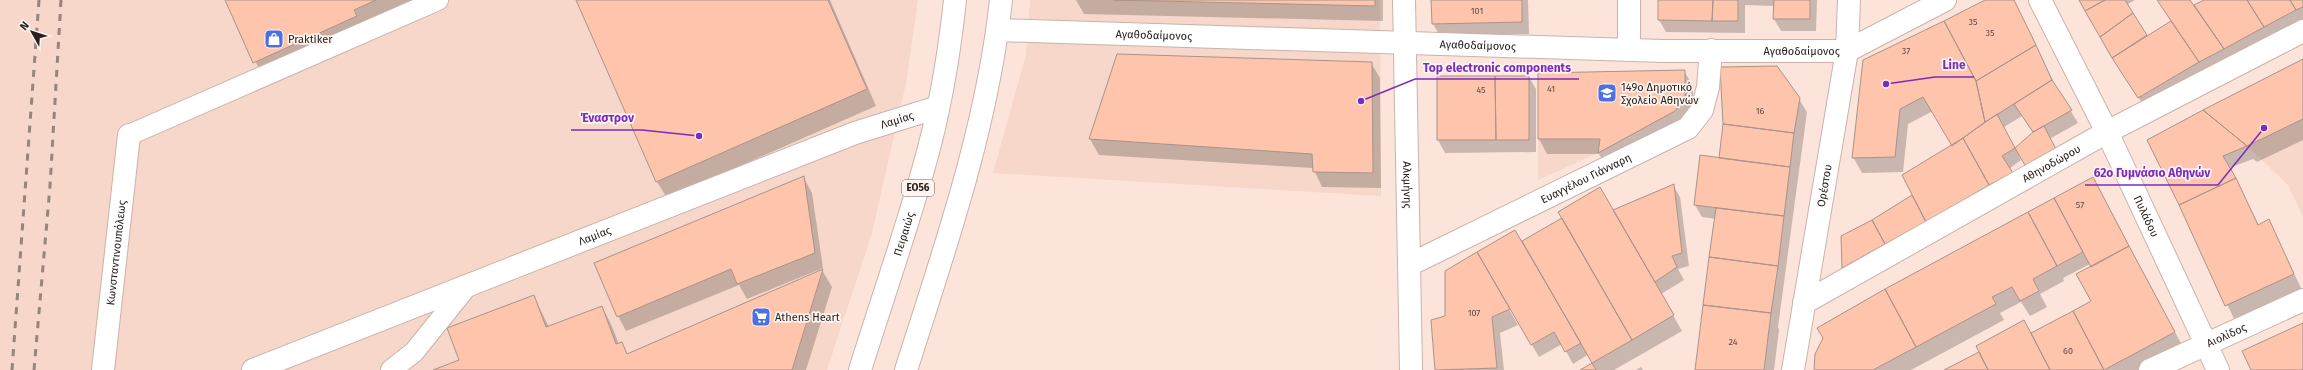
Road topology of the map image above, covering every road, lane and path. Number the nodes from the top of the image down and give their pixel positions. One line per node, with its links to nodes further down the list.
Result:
1 (438, 0): 17 (lane)
2 (955, 0): 15 (street, Πειραιώς / ΕΟ56)
3 (1001, 0): 9 (street)
4 (1404, 0): 11 (street, Αλκμήνης)
5 (1629, 0): 12 (street)
6 (1849, 0): 14 (street, Ορέστου)
7 (1945, 0): 14 (street, Αγαθοδαίμονος)
8 (2040, 0): 16 (street, Πυλάδου)
9 (998, 30): 11 (street, Αγαθοδαίμονος); 27 (street)
10 (2303, 32): 16 (street, Αθηνοδώρου)
11 (1405, 43): 12 (street, Αγαθοδαίμονος); 18 (street, Αλκμήνης)
12 (1630, 50): 13 (street, Αγαθοδαίμονος)
13 (1711, 50): 14 (street, Αγαθοδαίμονος); 18 (street, Ευαγγέλου Γιάνναρη)
14 (1847, 51): 21 (street, Ορέστου)
15 (938, 107): 19 (street, Λαμίας); 26 (street, Πειραιώς / ΕΟ56)
16 (2106, 132): 21 (street, Αθηνοδώρου); 22 (street, Πυλάδου)
17 (129, 135): 23 (street, Κωνσταντινουπόλεως)
18 (1409, 264): 28 (street, Αλκμήνης)
19 (468, 285): 24 (street, Λαμίας); 25 (lane)
20 (2303, 300): 22 (street, Αιολίδος)
21 (1804, 303): 29 (street, Ορέστου)
22 (2205, 343): 30 (street, Αιολίδος); 31 (street, Πυλάδου)
23 (103, 370)
24 (253, 370)
25 (391, 370)
26 (860, 370)
27 (906, 370)
28 (1411, 370)
29 (1794, 370)
30 (2150, 370)
31 (2218, 370)

